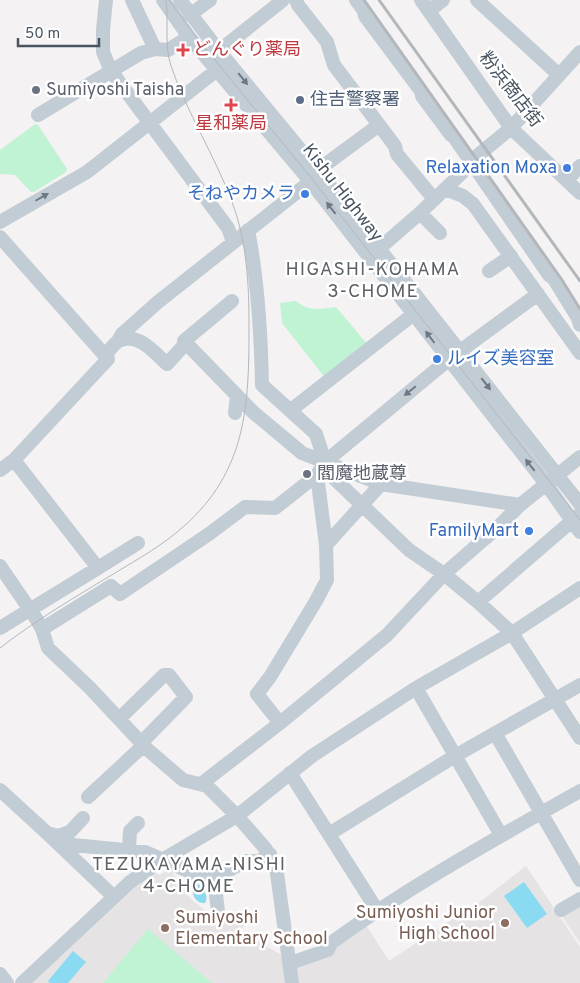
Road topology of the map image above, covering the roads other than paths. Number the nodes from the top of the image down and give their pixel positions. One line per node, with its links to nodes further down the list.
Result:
1 (106, 0): 18 (street)
2 (132, 0): 14 (street)
3 (163, 0): 13 (street, Kishu Highway)
4 (180, 0): 12 (street, Kishu Highway)
5 (210, 0): 12 (street)
6 (283, 0): 15 (street)
7 (296, 0): 22 (street)
8 (356, 0): 24 (street)
9 (443, 0): 11 (street)
10 (477, 0): 19 (street)
11 (425, 6): 23 (street, 粉浜商店街)
12 (190, 15): 15 (street, Kishu Highway)
13 (190, 37): 14 (street); 17 (street, Kishu Highway)
14 (156, 49): 18 (street)
15 (220, 51): 26 (street, Kishu Highway, one-way to 26)
16 (580, 52): 19 (street)
17 (218, 70): 21 (street); 26 (street, Kishu Highway)
18 (111, 71): 20 (street); 21 (street)
19 (558, 75): 23 (street)
20 (38, 115)
21 (150, 124): 32 (street, one-way to 21); 36 (street)
22 (379, 125): 26 (street); 30 (street)
23 (511, 128): 24 (street); 27 (street, 粉浜商店街)
24 (471, 161): 28 (street); 43 (street)
25 (580, 166): 27 (street)
26 (314, 176): 33 (street); 37 (street, Kishu Highway)
27 (567, 180): 29 (street, 粉浜商店街)
28 (445, 189): 30 (street); 38 (street)
29 (580, 192)
30 (434, 199): 31 (street)
31 (420, 212): 34 (street); 37 (street)
32 (0, 222)
33 (248, 230): 36 (street); 51 (street)
34 (440, 233)
35 (0, 237): 48 (street)
36 (233, 242): 44 (street)
37 (374, 253): 42 (street, Kishu Highway)
38 (511, 256): 39 (street); 40 (street)
39 (488, 272)
40 (538, 294): 46 (street); 47 (street)
41 (232, 301): 45 (street)
42 (419, 310): 46 (street, Kishu Highway); 49 (street, Kishu Highway, one-way to 42); 51 (street)
43 (580, 325)
44 (118, 341): 48 (street); 50 (street)
45 (184, 341)
46 (460, 351): 49 (street); 57 (street, Kishu Highway, one-way to 57)
47 (580, 353)
48 (105, 356): 54 (street)
49 (448, 360): 55 (street, one-way to 55); 59 (street, Kishu Highway, one-way to 49)
50 (237, 395): 52 (street); 55 (street)
51 (291, 410): 55 (street)
52 (234, 413)
53 (580, 457): 57 (street)
54 (14, 460): 56 (street); 67 (street)
55 (321, 468): 58 (street); 61 (street); 65 (street); 73 (street)
56 (0, 470)
57 (558, 475): 59 (street); 60 (street, Kishu Highway)
58 (381, 484): 61 (street); 62 (street)
59 (546, 484): 62 (street); 63 (street, Kishu Highway)
60 (580, 504)
61 (362, 505): 65 (street); 68 (street)
62 (520, 505): 68 (street)
63 (577, 522): 70 (street)
64 (138, 543): 67 (street)
65 (326, 545): 79 (street)
66 (0, 566): 71 (street)
67 (98, 568): 71 (street)
68 (444, 574): 70 (street); 79 (street)
69 (580, 588): 74 (street)
70 (478, 602): 74 (street)
71 (30, 609): 72 (street); 73 (street)
72 (0, 628)
73 (42, 629): 78 (street)
74 (512, 633): 76 (street); 77 (street)
75 (580, 685): 77 (street)
76 (416, 688): 83 (street); 84 (street)
77 (555, 699): 80 (street); 81 (street)
78 (119, 719): 82 (street); 82 (street)
79 (280, 723): 85 (street)
80 (495, 732): 83 (street); 89 (street)
81 (580, 738)
82 (143, 743): 85 (street); 88 (street)
83 (455, 756): 94 (street); 95 (street)
84 (290, 773): 90 (street); 94 (street)
85 (201, 784): 90 (street)
86 (0, 790): 93 (street)
87 (580, 791): 89 (street)
88 (88, 797)
89 (542, 813): 95 (street); 100 (street)
90 (238, 816): 97 (street); 98 (street)
91 (83, 818): 93 (street)
92 (138, 823): 96 (street)
93 (53, 834): 96 (street); 101 (street)
94 (329, 834): 103 (street)
95 (501, 835): 103 (street)
96 (129, 850): 98 (street)
97 (270, 854): 99 (street); 106 (street)
98 (162, 860): 99 (street); 101 (street)
99 (214, 878): 105 (street)
100 (580, 880)
101 (114, 897): 109 (street)
102 (580, 899): 104 (street)
103 (377, 910): 106 (street)
104 (560, 910)
105 (218, 911)
106 (289, 962): 110 (street)
107 (0, 974): 108 (street)
108 (7, 983)
109 (22, 983)
110 (292, 983)

